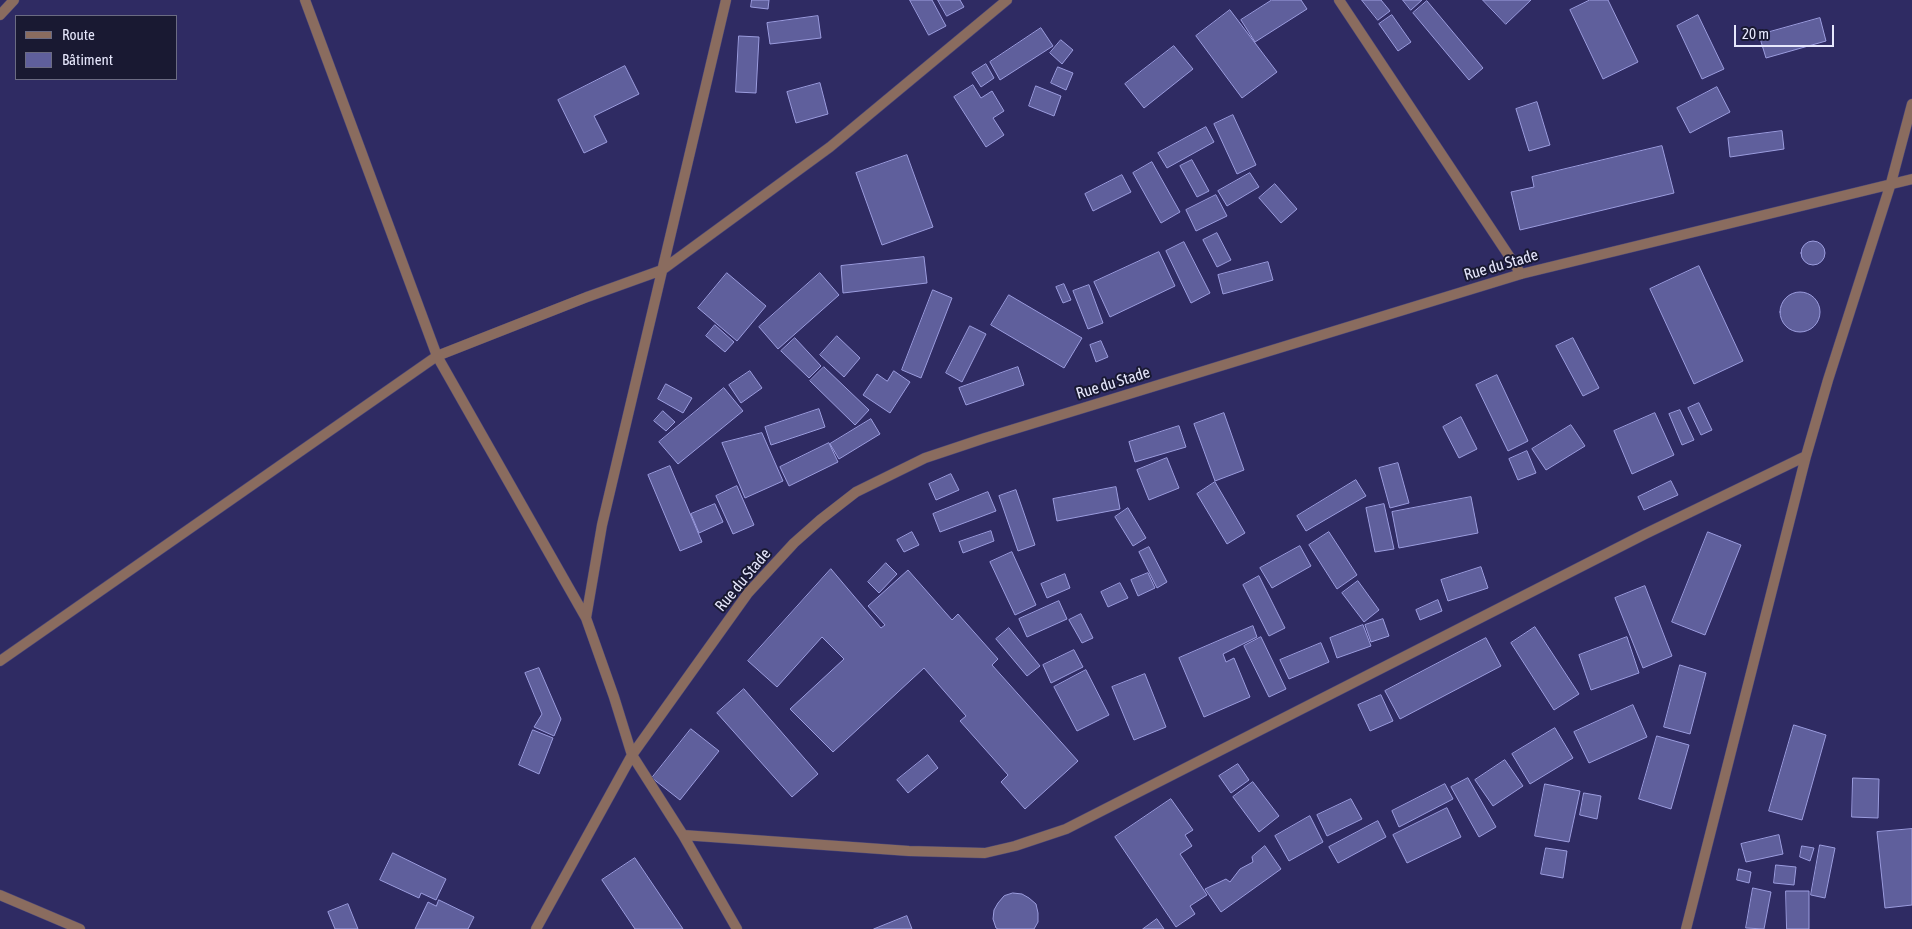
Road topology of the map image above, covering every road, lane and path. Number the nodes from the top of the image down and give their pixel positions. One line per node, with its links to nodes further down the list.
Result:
1 (14, 0): 6 (street)
2 (305, 0): 12 (street)
3 (726, 0): 10 (street)
4 (1007, 0): 10 (street)
5 (1339, 0): 11 (street)
6 (0, 15)
7 (1912, 104): 9 (street)
8 (1912, 179): 9 (street, Rue du Stade)
9 (1891, 183): 11 (street, Rue du Stade); 13 (street)
10 (662, 270): 12 (street); 14 (street)
11 (1521, 274): 16 (street, Rue du Stade)
12 (437, 356): 14 (street); 15 (street)
13 (1806, 456): 17 (street); 22 (street)
14 (586, 618): 16 (street)
15 (0, 660)
16 (632, 755): 17 (street); 20 (street, Rue du Stade)
17 (683, 835): 21 (street)
18 (0, 895): 19 (street)
19 (80, 929)
20 (536, 929)
21 (737, 929)
22 (1686, 929)

